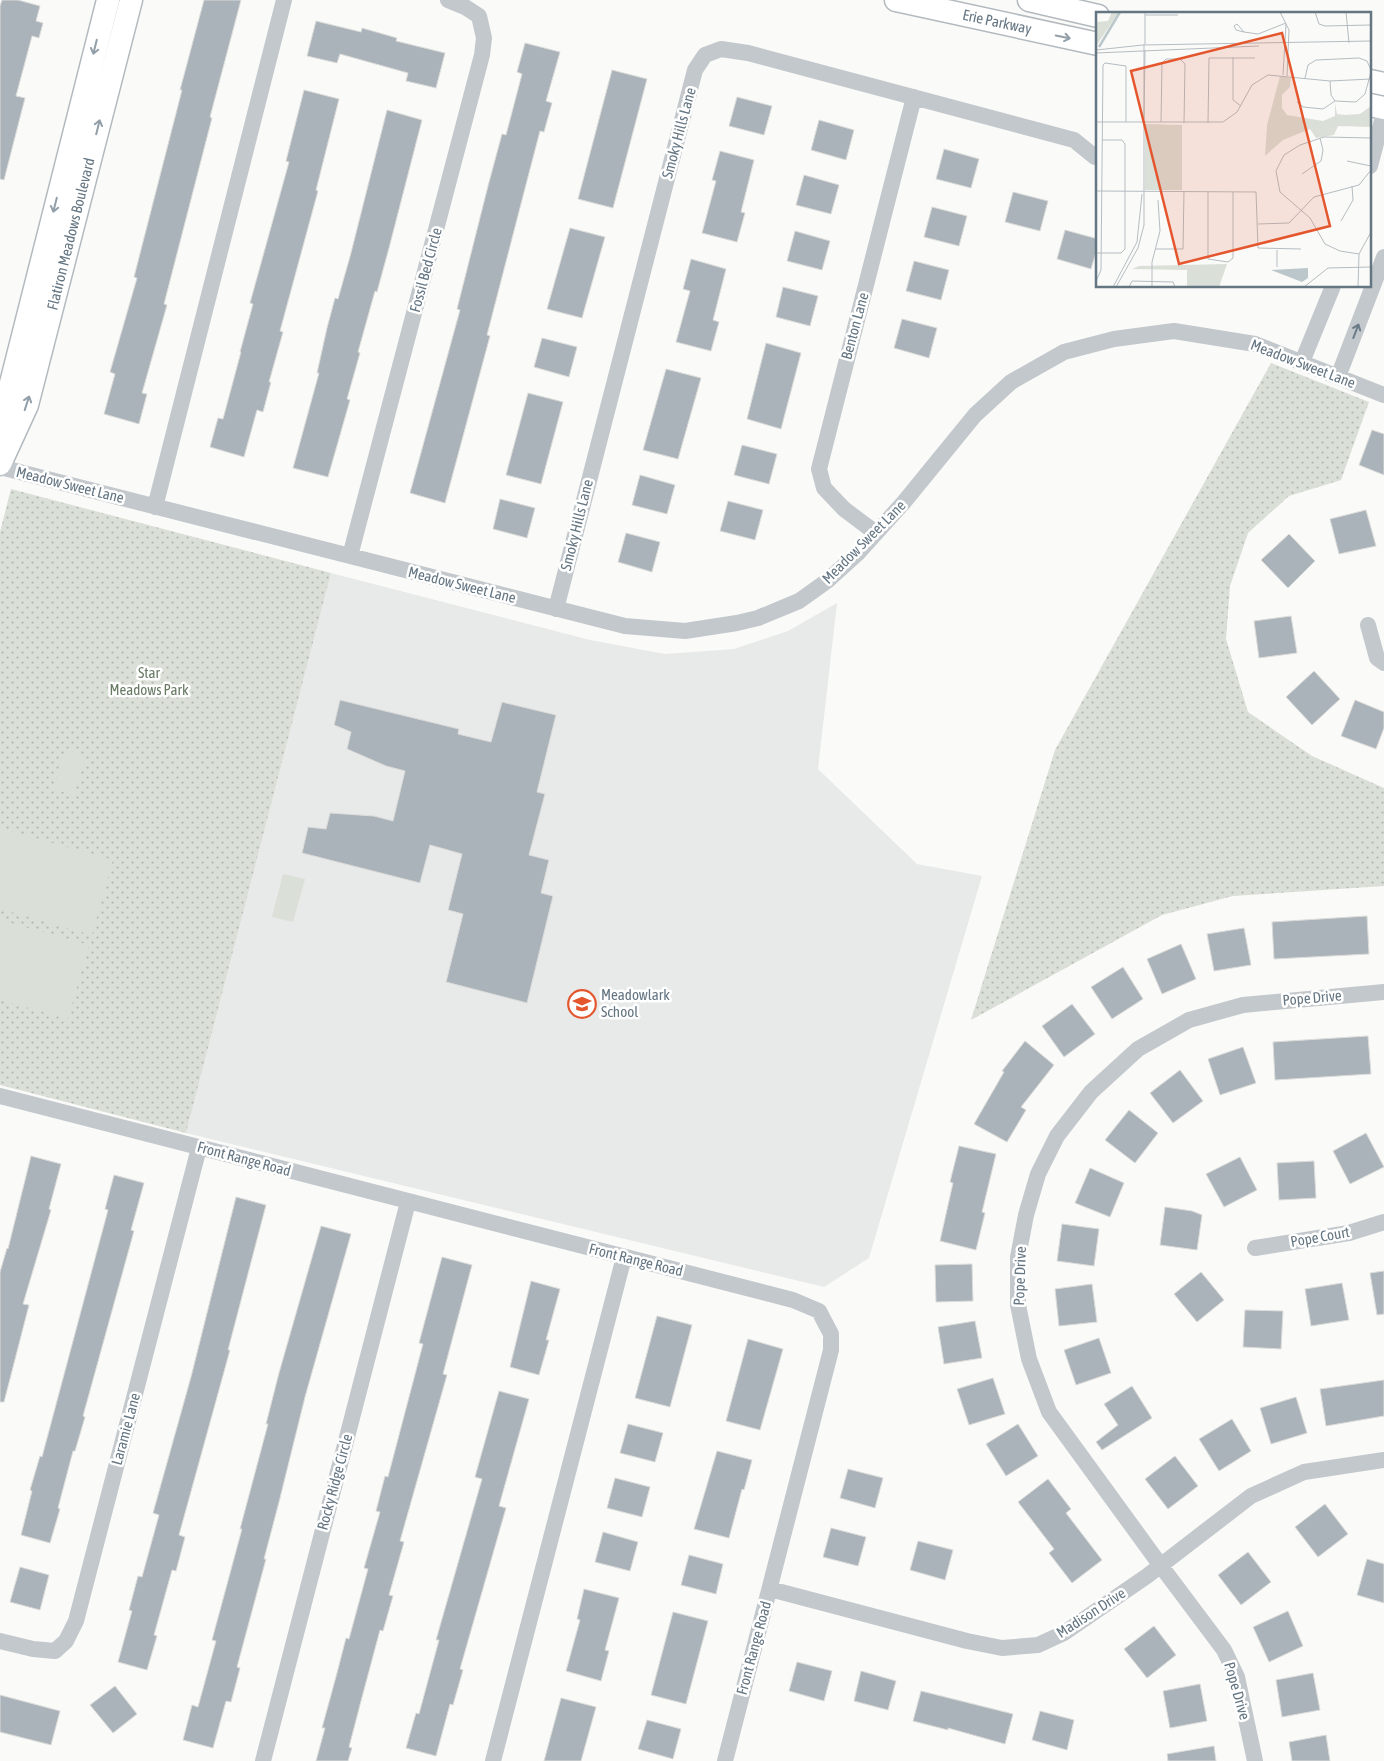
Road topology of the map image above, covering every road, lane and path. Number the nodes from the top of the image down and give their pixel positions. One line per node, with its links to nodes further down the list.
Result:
1 (108, 0): 18 (street, Flatiron Meadows Boulevard, one-way to 18)
2 (131, 0): 19 (street, Flatiron Meadows Boulevard, one-way to 2)
3 (284, 0): 20 (street)
4 (448, 0): 22 (street, Fossil Bed Circle)
5 (896, 0): 8 (street, Erie Parkway, one-way to 8)
6 (1029, 0): 7 (street, Erie Parkway)
7 (1096, 16)
8 (1096, 44)
9 (914, 97): 11 (street, Smoky Hills Lane); 21 (street, Benton Lane); 23 (street, Smoky Hills Lane)
10 (1384, 113): 12 (street)
11 (1095, 156)
12 (1372, 158)
13 (1384, 257): 16 (street, one-way to 13)
14 (1332, 288): 15 (street)
15 (1302, 362): 16 (street, Meadow Sweet Lane); 21 (street, Meadow Sweet Lane)
16 (1338, 377): 17 (street, Meadow Sweet Lane)
17 (1384, 395)
18 (0, 454)
19 (0, 466): 20 (street, Meadow Sweet Lane)
20 (155, 507): 22 (street, Meadow Sweet Lane)
21 (876, 533): 23 (street, Meadow Sweet Lane)
22 (350, 556): 23 (street, Meadow Sweet Lane)
23 (556, 609)
24 (1368, 625): 25 (street)
25 (1384, 663)
26 (1384, 992): 34 (street, Pope Drive)
27 (0, 1096): 28 (street, Front Range Road)
28 (199, 1148): 29 (street, Front Range Road); 36 (street, Laramie Lane)
29 (408, 1202): 32 (street, Front Range Road); 37 (street, Rocky Ridge Circle)
30 (1384, 1222): 31 (street, Pope Court)
31 (1254, 1248)
32 (624, 1257): 35 (street, Front Range Road); 38 (street)
33 (1384, 1460): 34 (street, Madison Drive)
34 (1161, 1566): 35 (street, Madison Drive); 40 (street, Pope Drive)
35 (770, 1589): 39 (street, Front Range Road)
36 (0, 1641)
37 (263, 1761)
38 (493, 1761)
39 (725, 1761)
40 (1255, 1761)

